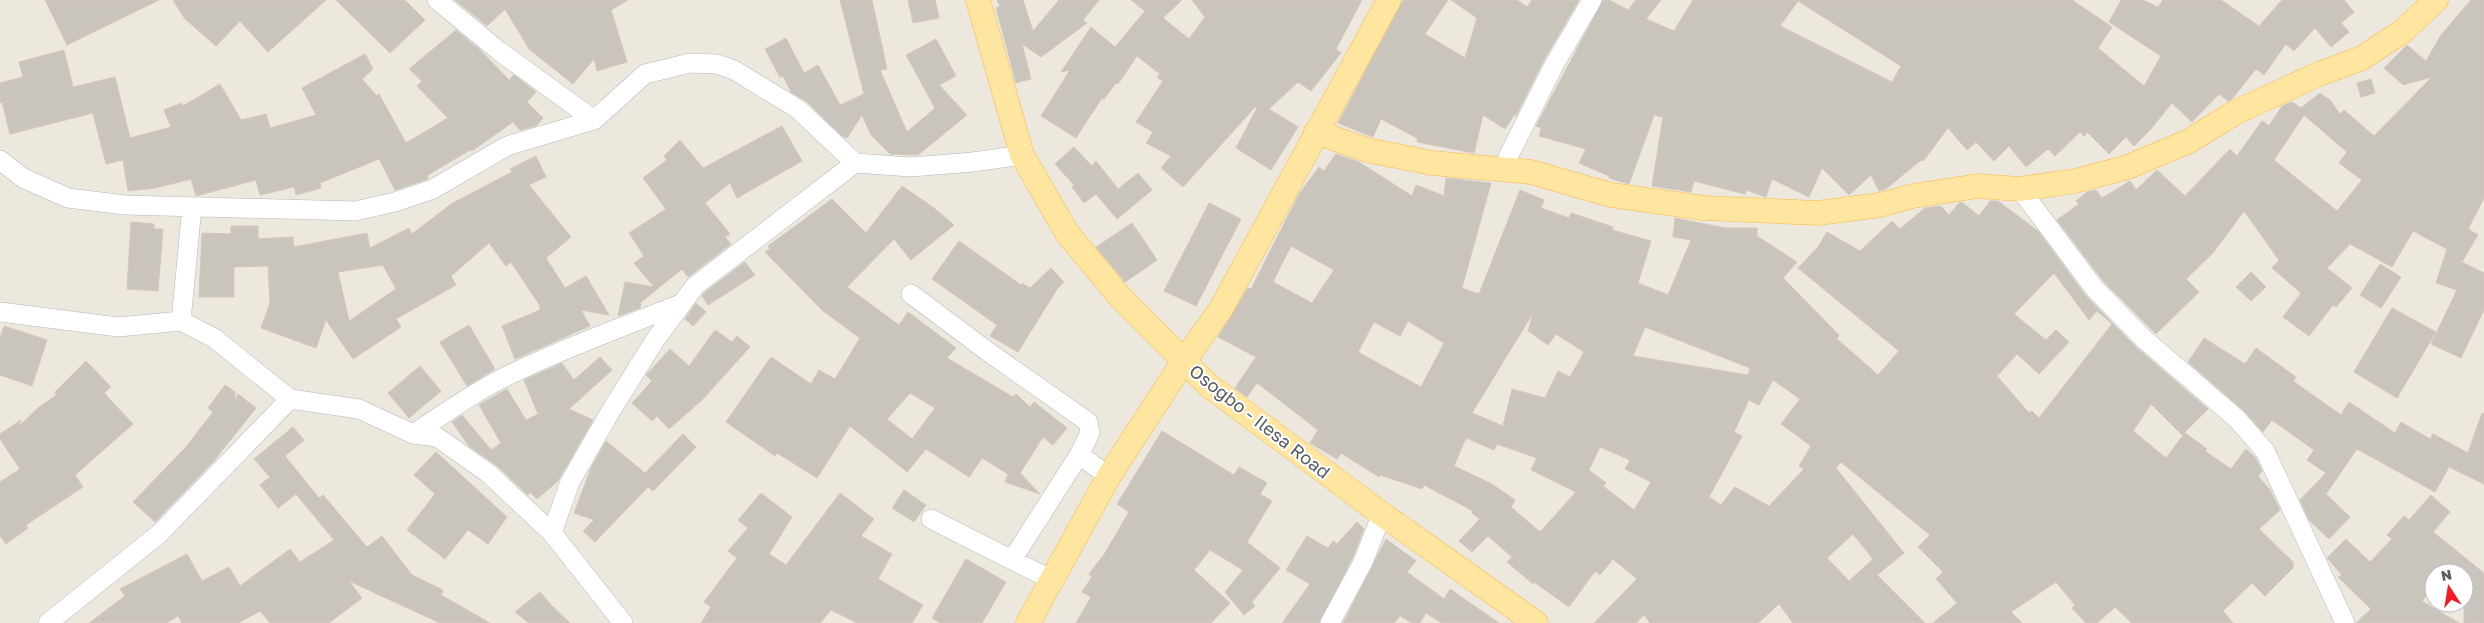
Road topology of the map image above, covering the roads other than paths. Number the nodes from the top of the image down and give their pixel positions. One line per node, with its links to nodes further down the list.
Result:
1 (437, 0): 6 (street)
2 (978, 0): 8 (main road, Osogbo - Ilesa Road)
3 (1389, 0): 7 (main road)
4 (1592, 0): 11 (street)
5 (2436, 0): 12 (main road)
6 (594, 120): 10 (street); 13 (street)
7 (1316, 132): 11 (main road); 18 (main road)
8 (1022, 155): 10 (street); 18 (main road, Osogbo - Ilesa Road)
9 (0, 160): 13 (street)
10 (855, 163): 15 (street)
11 (1502, 169): 12 (main road)
12 (2020, 188): 33 (street)
13 (192, 207): 17 (street)
14 (911, 294): 21 (street)
15 (683, 303): 20 (street); 25 (street)
16 (0, 312): 17 (street)
17 (181, 321): 19 (street)
18 (1183, 362): 22 (main road); 23 (main road, Osogbo - Ilesa Road)
19 (290, 399): 20 (street); 28 (street)
20 (413, 434): 25 (street)
21 (1079, 454): 22 (street); 26 (street)
22 (1109, 476): 27 (main road)
23 (1382, 514): 31 (street); 32 (main road, Osogbo - Ilesa Road)
24 (931, 519): 26 (street)
25 (552, 533): 29 (street)
26 (1012, 560): 27 (street)
27 (1052, 580): 30 (main road)
28 (48, 623)
29 (623, 623)
30 (1028, 623)
31 (1330, 623)
32 (1536, 623)
33 (2345, 623)

